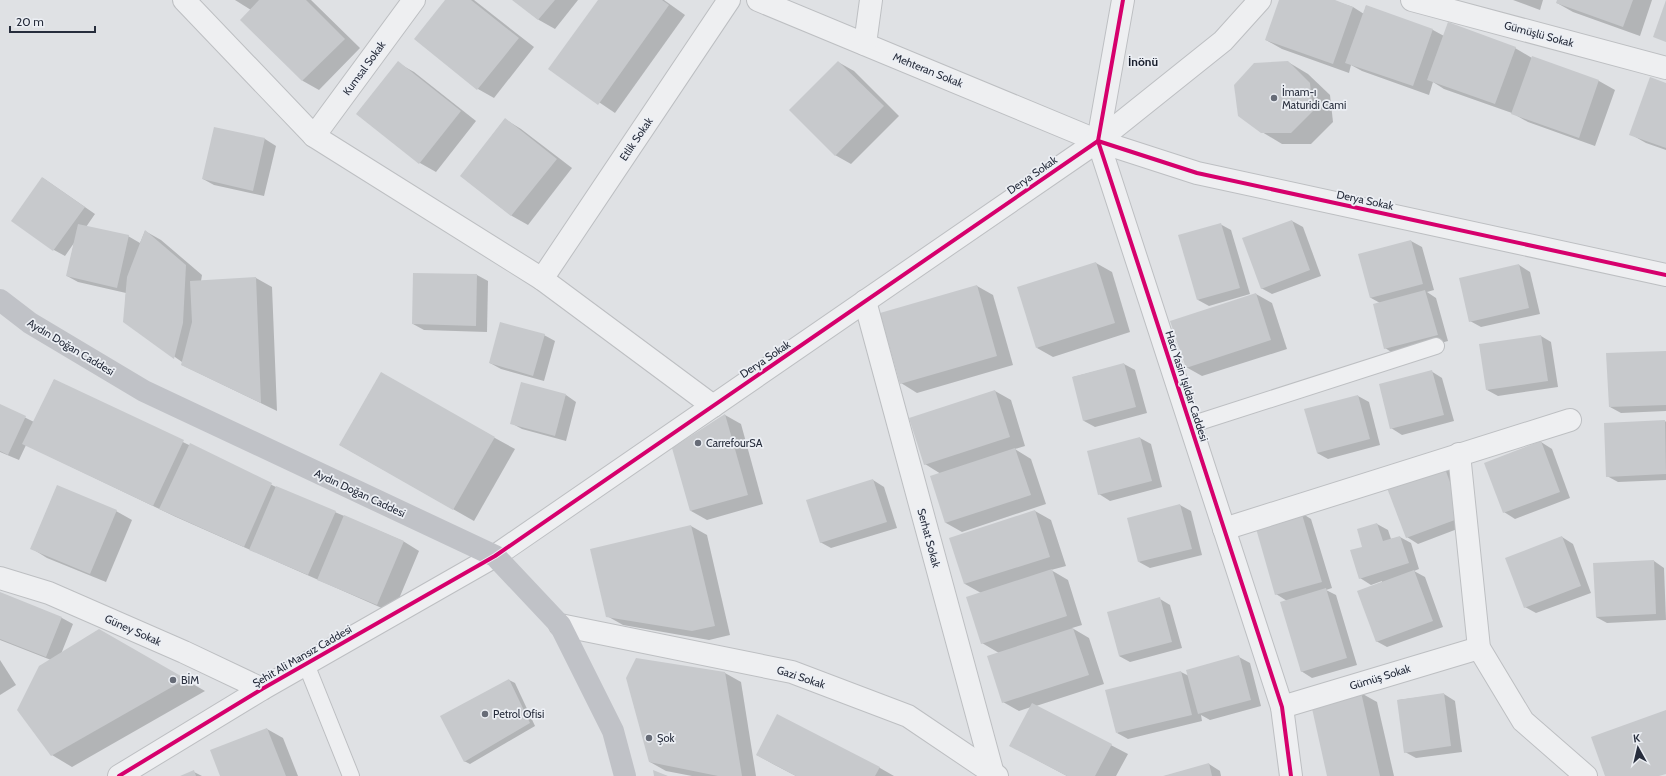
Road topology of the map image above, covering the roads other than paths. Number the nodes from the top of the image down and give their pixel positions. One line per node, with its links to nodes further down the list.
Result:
1 (184, 0): 11 (street)
2 (414, 0): 11 (street, Kumsal Sokak)
3 (729, 0): 14 (street, Etlik Sokak)
4 (758, 0): 9 (street, Mehteran Sokak)
5 (871, 0): 9 (street)
6 (1123, 0): 12 (street, Hacı Yasin Işıldar Caddesi)
7 (1260, 0): 12 (street)
8 (1412, 0): 10 (street, Gümüşlü Sokak)
9 (864, 44): 12 (street, Mehteran Sokak)
10 (1666, 68)
11 (314, 136): 14 (street)
12 (1098, 141): 13 (street, Derya Sokak); 16 (street, Derya Sokak); 20 (street, Hacı Yasin Işıldar Caddesi)
13 (1666, 275)
14 (542, 279): 18 (street)
15 (0, 300): 23 (main road, Aydın Doğan Caddesi)
16 (865, 301): 18 (street, Derya Sokak); 30 (street, Serhat Sokak)
17 (1436, 346): 20 (lane)
18 (713, 406): 23 (street, Derya Sokak)
19 (1570, 420): 21 (street)
20 (1190, 425): 22 (street, Hacı Yasin Işıldar Caddesi)
21 (1460, 454): 22 (street); 26 (street)
22 (1224, 529): 29 (street, Hacı Yasin Işıldar Caddesi)
23 (495, 556): 25 (main road, Aydın Doğan Caddesi); 27 (street, Şehit Ali Mansız Caddesi)
24 (0, 578): 28 (street, Güney Sokak)
25 (560, 625): 30 (street, Gazi Sokak); 33 (main road, Aydın Doğan Caddesi)
26 (1479, 648): 29 (street, Gümüş Sokak); 35 (street)
27 (306, 664): 28 (street, Şehit Ali Mansız Caddesi); 32 (lane)
28 (262, 689): 31 (street, Şehit Ali Mansız Caddesi)
29 (1282, 707): 34 (street, Hacı Yasin Işıldar Caddesi)
30 (995, 775)
31 (119, 776)
32 (351, 776)
33 (625, 776)
34 (1290, 776)
35 (1586, 776)

